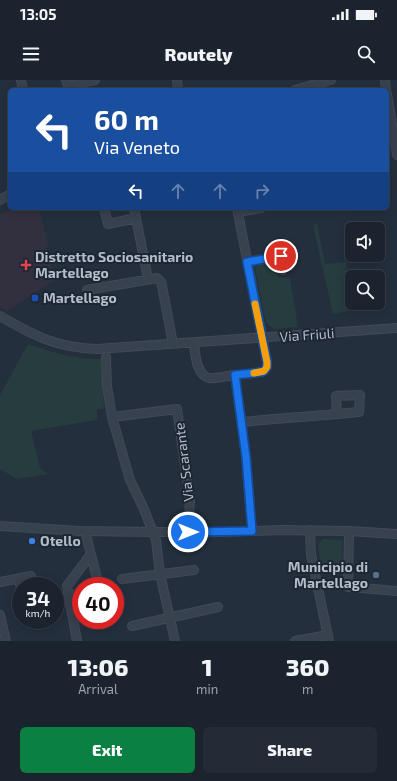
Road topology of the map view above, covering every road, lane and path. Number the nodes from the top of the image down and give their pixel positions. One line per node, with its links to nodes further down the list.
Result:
1 (66, 80): 2 (street)
2 (95, 80)
3 (331, 80): 4 (street)
4 (302, 88)
5 (389, 106): 6 (street)
6 (397, 155)
7 (104, 210): 10 (street)
8 (134, 210): 10 (street)
9 (237, 210): 11 (street)
10 (136, 218): 13 (street)
11 (247, 262): 12 (street); 17 (street)
12 (283, 270)
13 (148, 279): 14 (street); 19 (street)
14 (87, 290)
15 (0, 316): 19 (street, Via Friuli)
16 (397, 328): 17 (street, Via Friuli)
17 (262, 338): 18 (street, Via Friuli); 21 (street)
18 (194, 343): 19 (street, Via Friuli); 21 (street)
19 (173, 344)
20 (106, 357): 23 (street)
21 (235, 375): 24 (street)
22 (337, 414): 24 (street)
23 (112, 417): 30 (street); 31 (street, Via Scarante)
24 (242, 422): 28 (street)
25 (0, 526): 27 (street)
26 (310, 530): 28 (street); 29 (street); 49 (street)
27 (85, 531): 30 (street); 33 (street)
28 (252, 531): 31 (street)
29 (349, 531): 32 (street); 42 (street)
30 (153, 532): 31 (street); 35 (street)
31 (188, 532)
32 (397, 534)
33 (91, 554): 38 (street); 44 (street)
34 (194, 570): 35 (street)
35 (160, 574): 39 (street); 47 (street)
36 (31, 576): 37 (street)
37 (27, 577)
38 (96, 577)
39 (124, 579)
40 (12, 580): 41 (street)
41 (0, 582)
42 (397, 591)
43 (72, 595): 44 (street)
44 (69, 596): 51 (street)
45 (218, 607): 47 (street)
46 (0, 615): 50 (street)
47 (170, 618): 48 (street); 52 (street)
48 (132, 626)
49 (329, 638): 53 (street)
50 (6, 641)
51 (77, 641)
52 (176, 641)
53 (295, 641)

